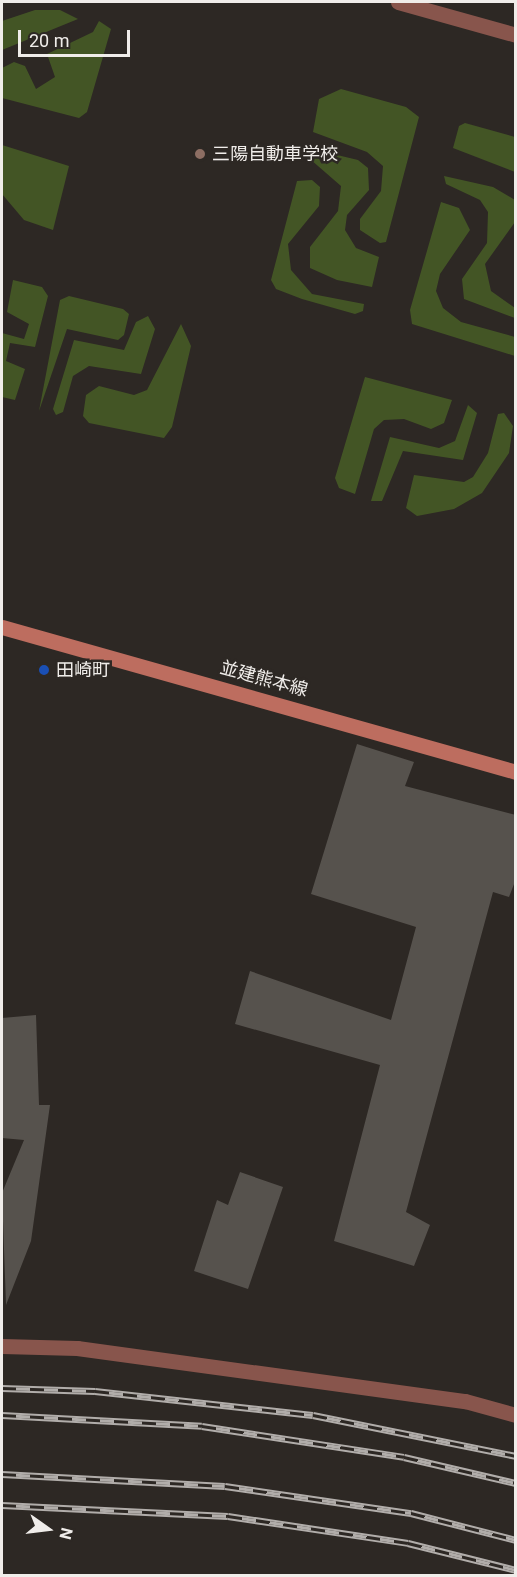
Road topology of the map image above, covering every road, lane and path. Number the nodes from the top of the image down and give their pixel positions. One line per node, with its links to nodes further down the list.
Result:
1 (398, 2): 2 (street)
2 (516, 35)
3 (2, 627): 4 (main road, 並建熊本線)
4 (516, 772)
5 (2, 1346): 6 (street)
6 (516, 1415)

